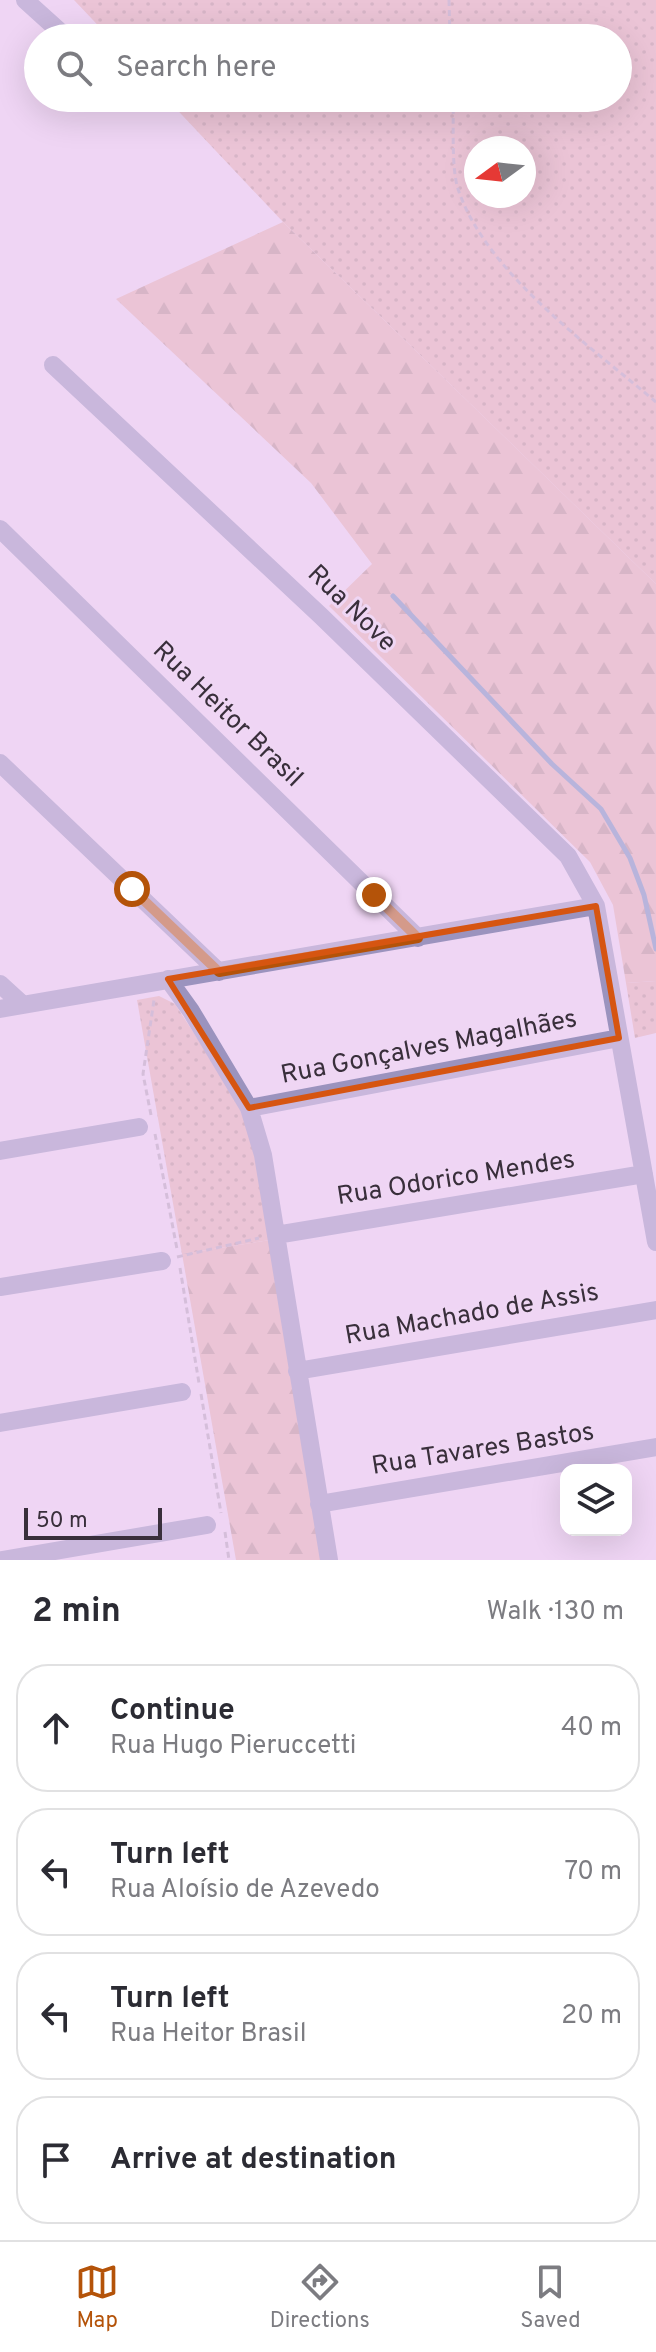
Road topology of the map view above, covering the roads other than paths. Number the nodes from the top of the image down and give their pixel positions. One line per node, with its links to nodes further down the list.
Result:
1 (25, 0): 2 (street)
2 (52, 24)
3 (53, 365): 6 (street, Rua Nove)
4 (0, 529): 7 (street, Rua Heitor Brasil)
5 (0, 763): 8 (street)
6 (596, 906): 7 (street); 13 (street, Rua Nove)
7 (418, 938): 8 (street)
8 (219, 972): 9 (street)
9 (162, 980): 11 (street); 14 (street)
10 (0, 984): 11 (street)
11 (23, 1005): 12 (street)
12 (0, 1009)
13 (619, 1038): 14 (street, Rua Gonçalves Magalhães); 17 (street, Rua Nove)
14 (249, 1108): 18 (street)
15 (149, 1127): 16 (street)
16 (0, 1151)
17 (644, 1174): 18 (street, Rua Odorico Mendes); 19 (street, Rua Nove)
18 (276, 1235): 23 (street)
19 (656, 1242)
20 (170, 1259): 21 (street)
21 (0, 1287)
22 (656, 1310): 23 (street, Rua Machado de Assis)
23 (297, 1371): 27 (street)
24 (182, 1392): 25 (street)
25 (0, 1423)
26 (656, 1447): 27 (street, Rua Tavares Bastos)
27 (319, 1504): 30 (street)
28 (217, 1523): 29 (street)
29 (2, 1560)
30 (329, 1560)

